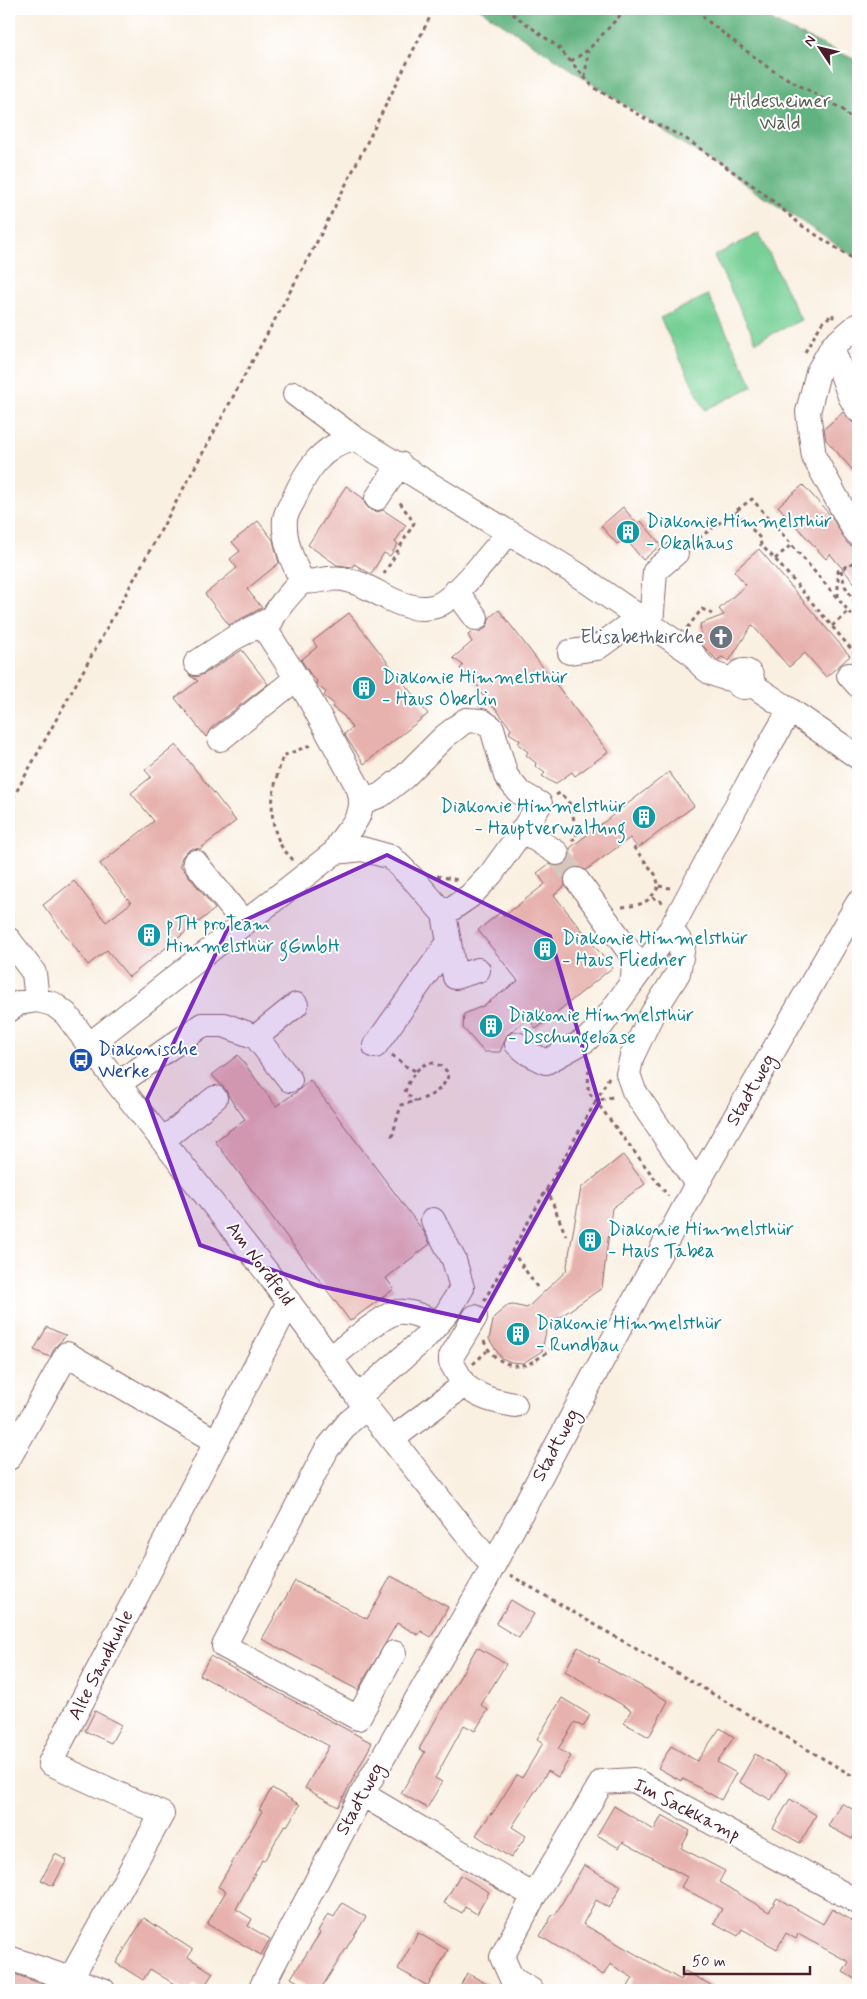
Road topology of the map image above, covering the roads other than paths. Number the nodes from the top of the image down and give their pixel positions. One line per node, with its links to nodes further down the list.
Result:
1 (858, 325): 2 (street)
2 (832, 347): 4 (street); 9 (street)
3 (295, 394): 5 (street)
4 (858, 410)
5 (354, 438): 6 (street); 11 (street)
6 (400, 464): 7 (street); 8 (street)
7 (387, 496)
8 (508, 532): 12 (street); 15 (street)
9 (858, 534)
10 (676, 553): 15 (street)
11 (302, 581): 12 (street); 14 (street)
12 (456, 591): 13 (street)
13 (476, 618)
14 (271, 619): 17 (street); 18 (street)
15 (646, 621): 16 (street); 19 (street)
16 (570, 652)
17 (196, 663)
18 (297, 678): 20 (street); 22 (street)
19 (790, 710): 21 (street); 31 (street)
20 (220, 739)
21 (858, 758)
22 (362, 802): 23 (street); 24 (street)
23 (524, 828): 25 (street); 29 (street)
24 (335, 852): 29 (street); 30 (street)
25 (556, 853)
26 (195, 862): 30 (street)
27 (577, 880): 35 (street)
28 (858, 903): 47 (street, Stadtweg)
29 (444, 914): 33 (street)
30 (244, 923): 41 (street)
31 (671, 929): 35 (street); 47 (street)
32 (9, 940): 36 (street)
33 (449, 942): 34 (street); 42 (street)
34 (478, 970)
35 (633, 981): 40 (street)
36 (37, 1000): 38 (street); 41 (street, Am Nordfeld)
37 (296, 1005): 39 (street)
38 (9, 1010)
39 (256, 1036): 43 (street); 44 (street)
40 (517, 1044)
41 (89, 1045): 44 (street, Am Nordfeld)
42 (375, 1046)
43 (290, 1080)
44 (118, 1084): 46 (street, Am Nordfeld)
45 (215, 1098): 46 (street)
46 (163, 1140): 49 (street, Am Nordfeld)
47 (697, 1184): 59 (street, Stadtweg)
48 (432, 1220): 51 (street)
49 (289, 1302): 52 (street, Am Nordfeld); 57 (street, Alte Sandkuhle)
50 (475, 1317): 53 (street)
51 (437, 1323): 52 (street); 54 (street)
52 (330, 1359): 54 (street, Am Nordfeld)
53 (464, 1385): 55 (street); 56 (street)
54 (362, 1403): 56 (street, Am Nordfeld); 60 (street)
55 (515, 1405)
56 (392, 1439): 59 (street, Am Nordfeld)
57 (217, 1442): 58 (street); 65 (street, Alte Sandkuhle)
58 (9, 1458)
59 (492, 1565): 61 (street, Stadtweg)
60 (394, 1653)
61 (362, 1794): 62 (street); 67 (street, Stadtweg)
62 (534, 1896): 63 (street, Im Sackkamp); 68 (street, Im Sackkamp)
63 (858, 1902)
64 (9, 1958): 66 (street)
65 (77, 1967)
66 (103, 1990)
67 (260, 1990)
68 (531, 1990)

